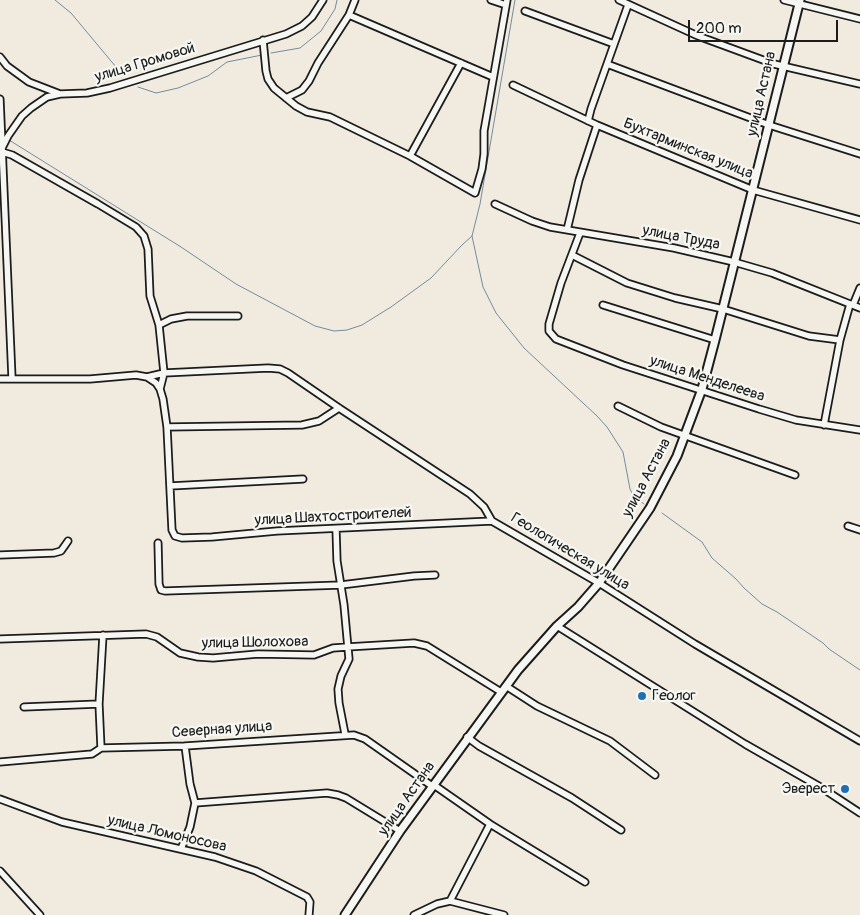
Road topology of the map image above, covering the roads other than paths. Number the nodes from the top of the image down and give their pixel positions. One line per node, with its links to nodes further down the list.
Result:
1 (322, 0): 12 (street, улица Громовой)
2 (355, 0): 10 (street)
3 (491, 0): 6 (street)
4 (619, 0): 8 (street)
5 (784, 0): 7 (street)
6 (507, 2): 18 (street)
7 (800, 2): 11 (street); 17 (street, улица Астана)
8 (628, 5): 13 (street); 17 (street)
9 (525, 11): 13 (street)
10 (349, 14): 15 (street); 23 (street)
11 (860, 19)
12 (263, 40): 21 (street, улица Громовой); 23 (street)
13 (614, 44): 16 (street)
14 (0, 57): 21 (street)
15 (461, 63): 18 (street); 29 (street)
16 (607, 64): 24 (street); 26 (street)
17 (783, 67): 19 (street); 26 (street, улица Астана)
18 (493, 77): 29 (street)
19 (860, 84)
20 (513, 85): 24 (street, Бухтарминская улица)
21 (60, 94): 27 (street, улица Громовой)
22 (0, 98): 27 (street)
23 (286, 98): 29 (street)
24 (588, 121): 25 (street, Бухтарминская улица)
25 (597, 125): 30 (street, Бухтарминская улица); 33 (street)
26 (769, 125): 28 (street); 30 (street, улица Астана)
27 (2, 150): 43 (street); 48 (street)
28 (860, 154)
29 (410, 156)
30 (753, 190): 32 (street, Бухтарминская улица); 36 (street, улица Астана)
31 (495, 204): 33 (street, улица Труда)
32 (860, 220)
33 (567, 230): 34 (street, улица Труда)
34 (580, 233): 35 (street); 36 (street, улица Труда)
35 (572, 256): 41 (street); 51 (street, улица Менделеева)
36 (734, 262): 38 (street, улица Труда); 41 (street, улица Астана)
37 (860, 288): 38 (street)
38 (852, 304): 40 (street, улица Труда); 45 (street)
39 (603, 305): 44 (street)
40 (860, 308)
41 (723, 309): 44 (street, улица Астана); 45 (street)
42 (238, 316): 43 (street)
43 (159, 325): 46 (street)
44 (715, 340): 51 (street, улица Астана)
45 (840, 340): 54 (street)
46 (164, 373): 47 (street); 50 (street); 53 (street, Геологическая улица)
47 (147, 377): 48 (street); 50 (street)
48 (12, 378): 49 (street)
49 (0, 379)
50 (158, 386): 55 (street)
51 (702, 390): 54 (street, улица Менделеева); 57 (street, улица Астана)
52 (618, 406): 57 (street)
53 (339, 408): 55 (street); 61 (street, Геологическая улица)
54 (824, 425): 56 (street, улица Менделеева)
55 (167, 427): 60 (street)
56 (860, 430)
57 (685, 434): 58 (street); 69 (street, улица Астана)
58 (795, 475)
59 (304, 479): 60 (street)
60 (170, 486): 63 (street, улица Шахтостроителей)
61 (492, 521): 63 (street, улица Шахтостроителей); 69 (street, Геологическая улица)
62 (848, 526): 64 (street)
63 (336, 529): 70 (street)
64 (860, 530)
65 (68, 540): 67 (street)
66 (158, 543): 70 (street)
67 (0, 555)
68 (435, 575): 70 (street)
69 (599, 583): 71 (street, улица Астана); 80 (street, Геологическая улица)
70 (341, 585): 74 (street)
71 (557, 626): 75 (street, улица Астана); 88 (street)
72 (103, 635): 73 (street, улица Шолохова); 74 (street, улица Шолохова); 76 (street)
73 (0, 639)
74 (347, 647): 75 (street, улица Шолохова); 78 (street)
75 (504, 689): 79 (street, улица Астана); 84 (street, улица Шолохова)
76 (99, 704): 77 (street); 82 (street)
77 (24, 707)
78 (345, 734): 81 (street, Северная улица); 85 (street, Северная улица)
79 (467, 737): 85 (street, улица Астана); 90 (street)
80 (860, 741)
81 (185, 746): 82 (street, Северная улица); 87 (street)
82 (101, 748): 83 (street, Северная улица)
83 (0, 762)
84 (655, 775)
85 (433, 786): 89 (street, Северная улица); 91 (street, улица Астана)
86 (0, 799): 92 (street, улица Ломоносова)
87 (194, 803): 91 (street); 92 (street)
88 (860, 813)
89 (490, 824): 94 (street, Северная улица); 95 (street)
90 (621, 830)
91 (400, 831): 98 (street, улица Астана)
92 (180, 849): 97 (street, улица Ломоносова)
93 (0, 871): 96 (street)
94 (585, 882)
95 (450, 901): 99 (street); 100 (street)
96 (40, 915)
97 (309, 915)
98 (345, 915)
99 (414, 915)
100 (504, 915)

